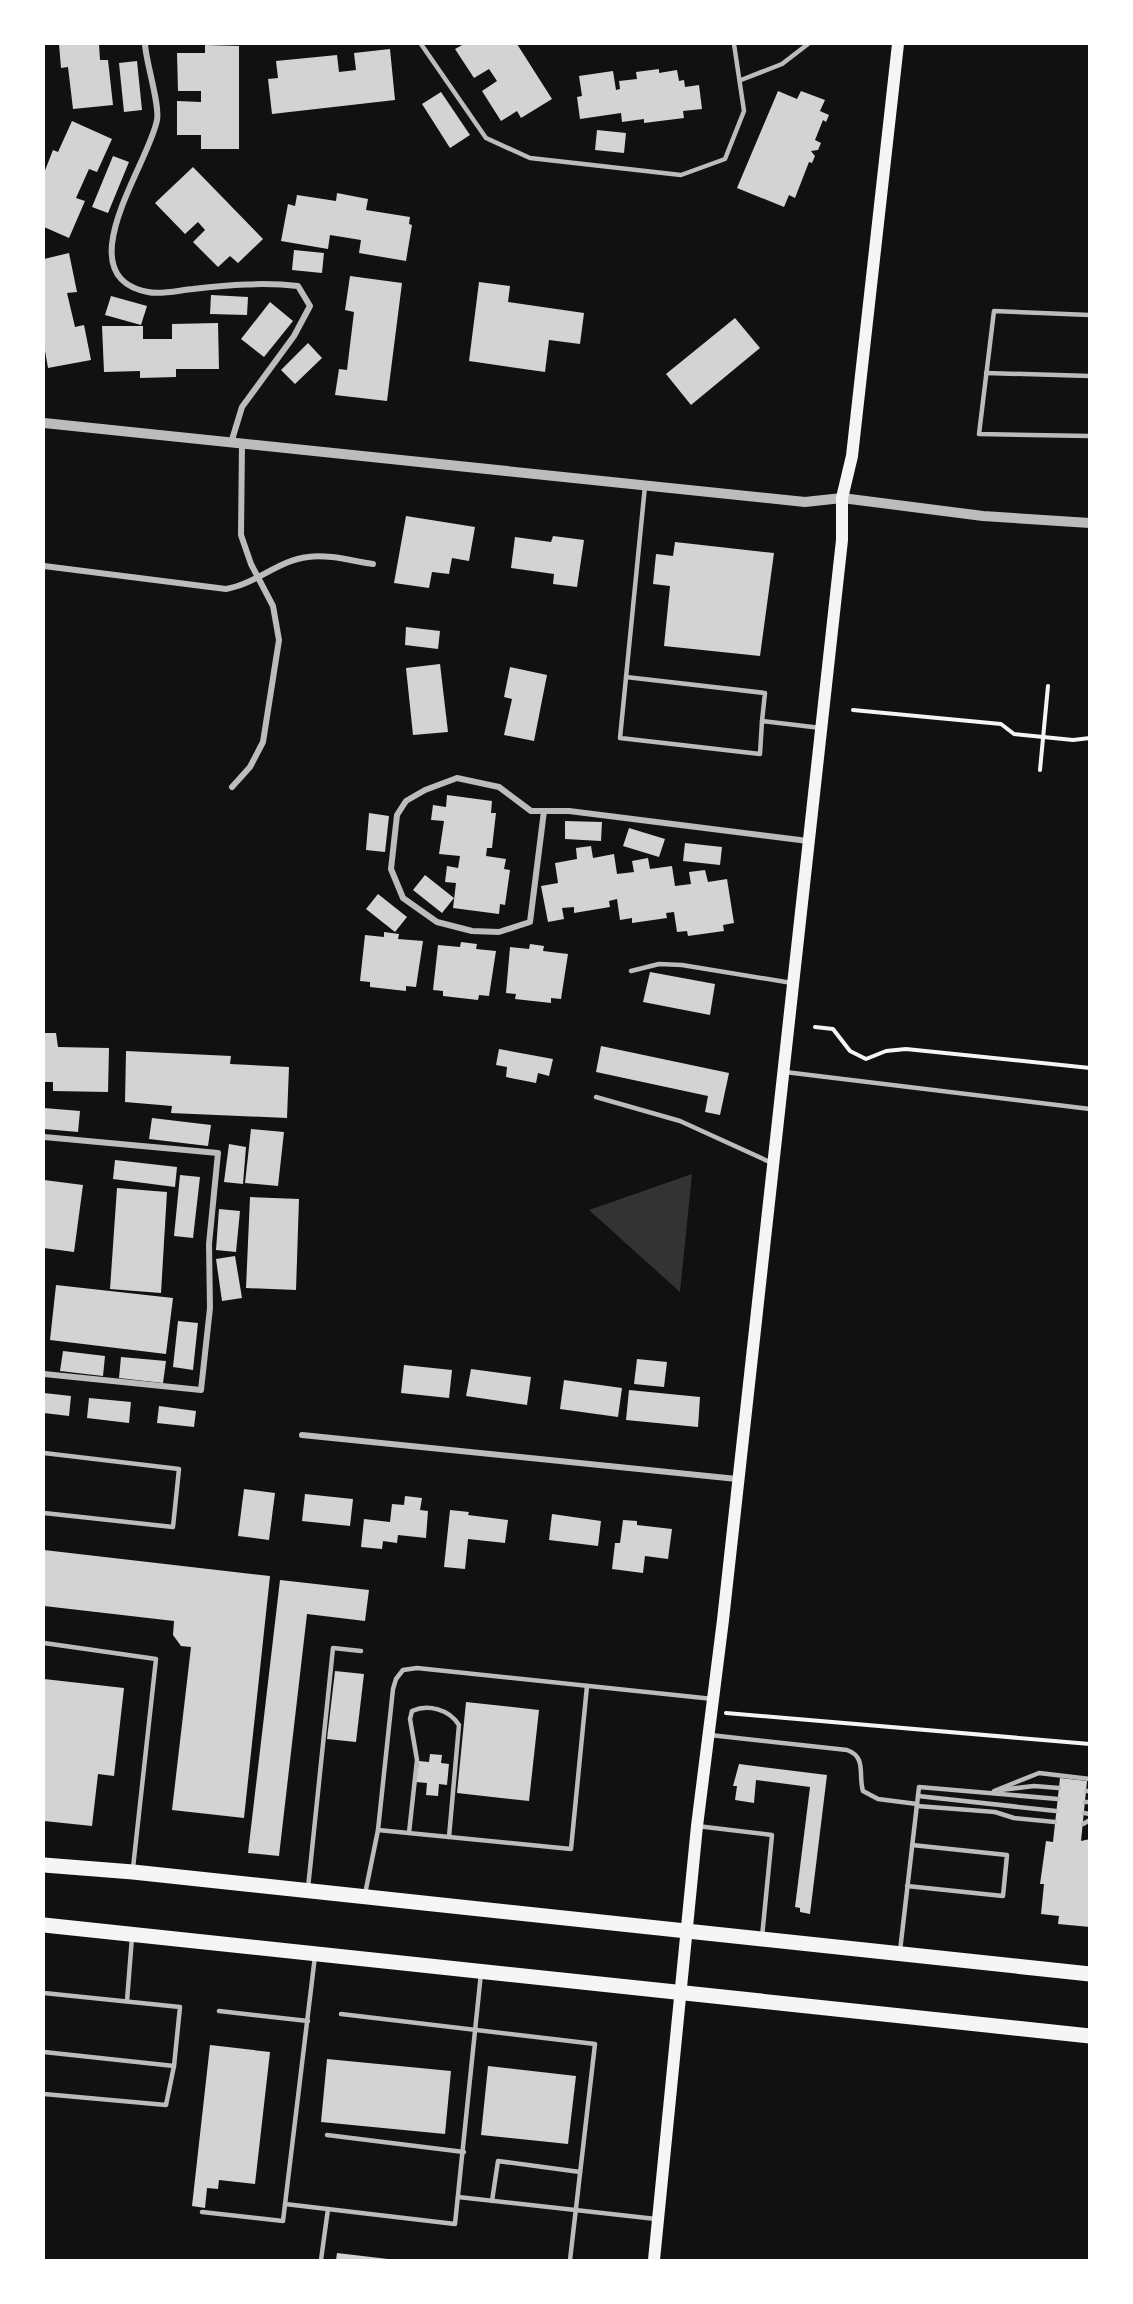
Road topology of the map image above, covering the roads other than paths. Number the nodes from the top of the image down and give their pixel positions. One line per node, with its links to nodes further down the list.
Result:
1 (145, 44): 12 (street)
2 (421, 44): 6 (lane)
3 (734, 44): 6 (lane)
4 (808, 44): 6 (lane)
5 (898, 44): 14 (main road)
6 (741, 80)
7 (1089, 315): 8 (lane)
8 (986, 373): 9 (lane); 11 (lane)
9 (1089, 376)
10 (44, 423): 12 (street)
11 (1089, 436)
12 (237, 443): 13 (street); 18 (street)
13 (645, 486): 14 (street); 19 (lane)
14 (842, 498): 15 (street); 21 (main road)
15 (1089, 523)
16 (373, 564): 18 (street)
17 (44, 567): 18 (street)
18 (260, 578): 22 (street)
19 (626, 677): 20 (lane); 20 (lane)
20 (762, 722): 21 (lane)
21 (821, 728): 24 (main road)
22 (232, 787)
23 (544, 811): 23 (street); 24 (street)
24 (808, 841): 26 (main road)
25 (631, 971): 26 (lane)
26 (792, 983): 27 (main road)
27 (782, 1071): 29 (lane); 31 (main road)
28 (596, 1097): 31 (lane)
29 (1089, 1109)
30 (44, 1137): 32 (street)
31 (772, 1163): 35 (main road)
32 (44, 1374)
33 (302, 1435): 35 (street)
34 (44, 1453): 36 (lane)
35 (737, 1479): 40 (main road)
36 (44, 1513)
37 (44, 1643): 58 (lane)
38 (361, 1651): 60 (lane)
39 (587, 1686): 40 (lane); 53 (lane); 55 (lane)
40 (712, 1706): 41 (main road)
41 (708, 1735): 47 (lane); 52 (main road)
42 (1089, 1779): 44 (lane)
43 (1059, 1788): 44 (lane)
44 (994, 1791): 45 (lane); 46 (lane)
45 (918, 1796): 47 (lane); 48 (lane)
46 (1058, 1799)
47 (917, 1805): 50 (lane); 56 (lane)
48 (1056, 1811)
49 (1089, 1820): 51 (lane)
50 (1055, 1822)
51 (1083, 1824)
52 (697, 1826): 63 (main road); 65 (lane)
53 (378, 1830): 54 (lane); 61 (lane)
54 (409, 1833): 55 (lane); 55 (lane)
55 (449, 1837)
56 (912, 1845): 59 (lane); 59 (lane)
57 (44, 1865): 58 (main road)
58 (133, 1872): 60 (main road)
59 (907, 1886): 67 (lane)
60 (307, 1891): 61 (main road)
61 (365, 1896): 63 (main road)
62 (44, 1925): 64 (main road)
63 (687, 1931): 65 (main road); 70 (main road)
64 (132, 1935): 66 (main road); 72 (lane)
65 (762, 1938): 67 (main road)
66 (315, 1953): 68 (main road); 75 (lane)
67 (899, 1953): 69 (main road)
68 (481, 1970): 70 (main road); 76 (lane)
69 (1089, 1974)
70 (681, 1992): 77 (main road); 90 (main road)
71 (44, 1993): 72 (lane)
72 (127, 2001): 79 (lane)
73 (219, 2011): 75 (lane)
74 (341, 2014): 76 (lane)
75 (308, 2021): 86 (lane)
76 (476, 2031): 82 (lane); 83 (lane)
77 (1089, 2036)
78 (44, 2052): 79 (lane)
79 (174, 2066): 80 (lane)
80 (44, 2094)
81 (327, 2134): 82 (lane)
82 (464, 2152): 84 (lane)
83 (580, 2172): 85 (lane); 88 (lane)
84 (458, 2197): 85 (lane); 87 (lane)
85 (492, 2201): 88 (lane)
86 (285, 2204): 87 (lane); 89 (lane)
87 (328, 2209): 91 (lane)
88 (576, 2210): 90 (lane); 92 (lane)
89 (202, 2212)
90 (659, 2219): 93 (main road)
91 (321, 2260)
92 (570, 2260)
93 (654, 2260)

